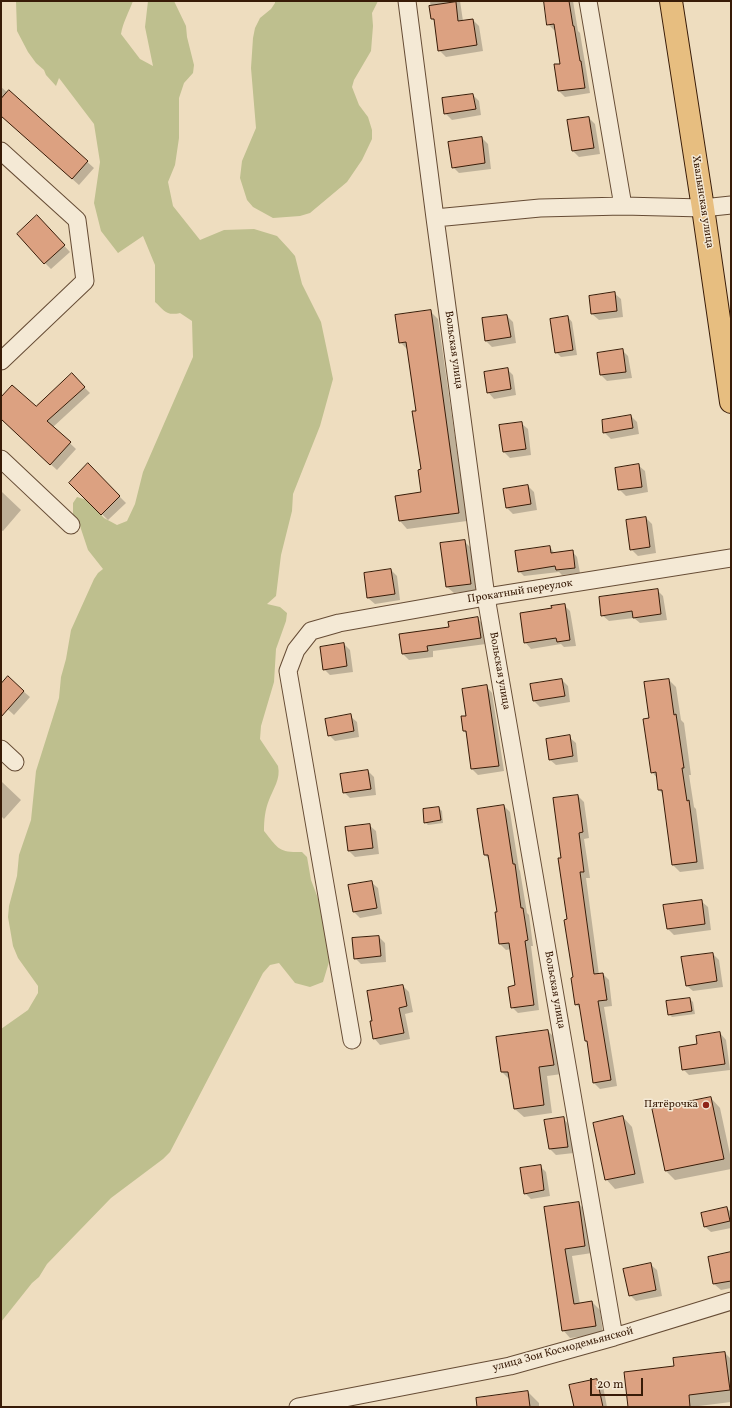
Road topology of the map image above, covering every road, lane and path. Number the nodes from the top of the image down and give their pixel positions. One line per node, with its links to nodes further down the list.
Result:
1 (407, 1): 8 (street, Вольская улица)
2 (588, 1): 6 (street)
3 (671, 1): 7 (main road, Хвалынская улица)
4 (1, 151): 9 (street)
5 (731, 205): 7 (street)
6 (623, 206): 7 (street); 8 (street)
7 (703, 208): 10 (main road, Хвалынская улица)
8 (435, 218): 14 (street, Вольская улица)
9 (1, 361)
10 (731, 402)
11 (1, 459): 12 (street)
12 (71, 525)
13 (731, 558): 14 (street, Прокатный переулок)
14 (486, 597): 17 (street, Прокатный переулок); 19 (street, Вольская улица)
15 (1, 749): 16 (street)
16 (15, 762)
17 (352, 1040)
18 (731, 1301): 19 (street, улица Зои Космодемьянской)
19 (614, 1337): 20 (street, улица Зои Космодемьянской)
20 (298, 1407)

